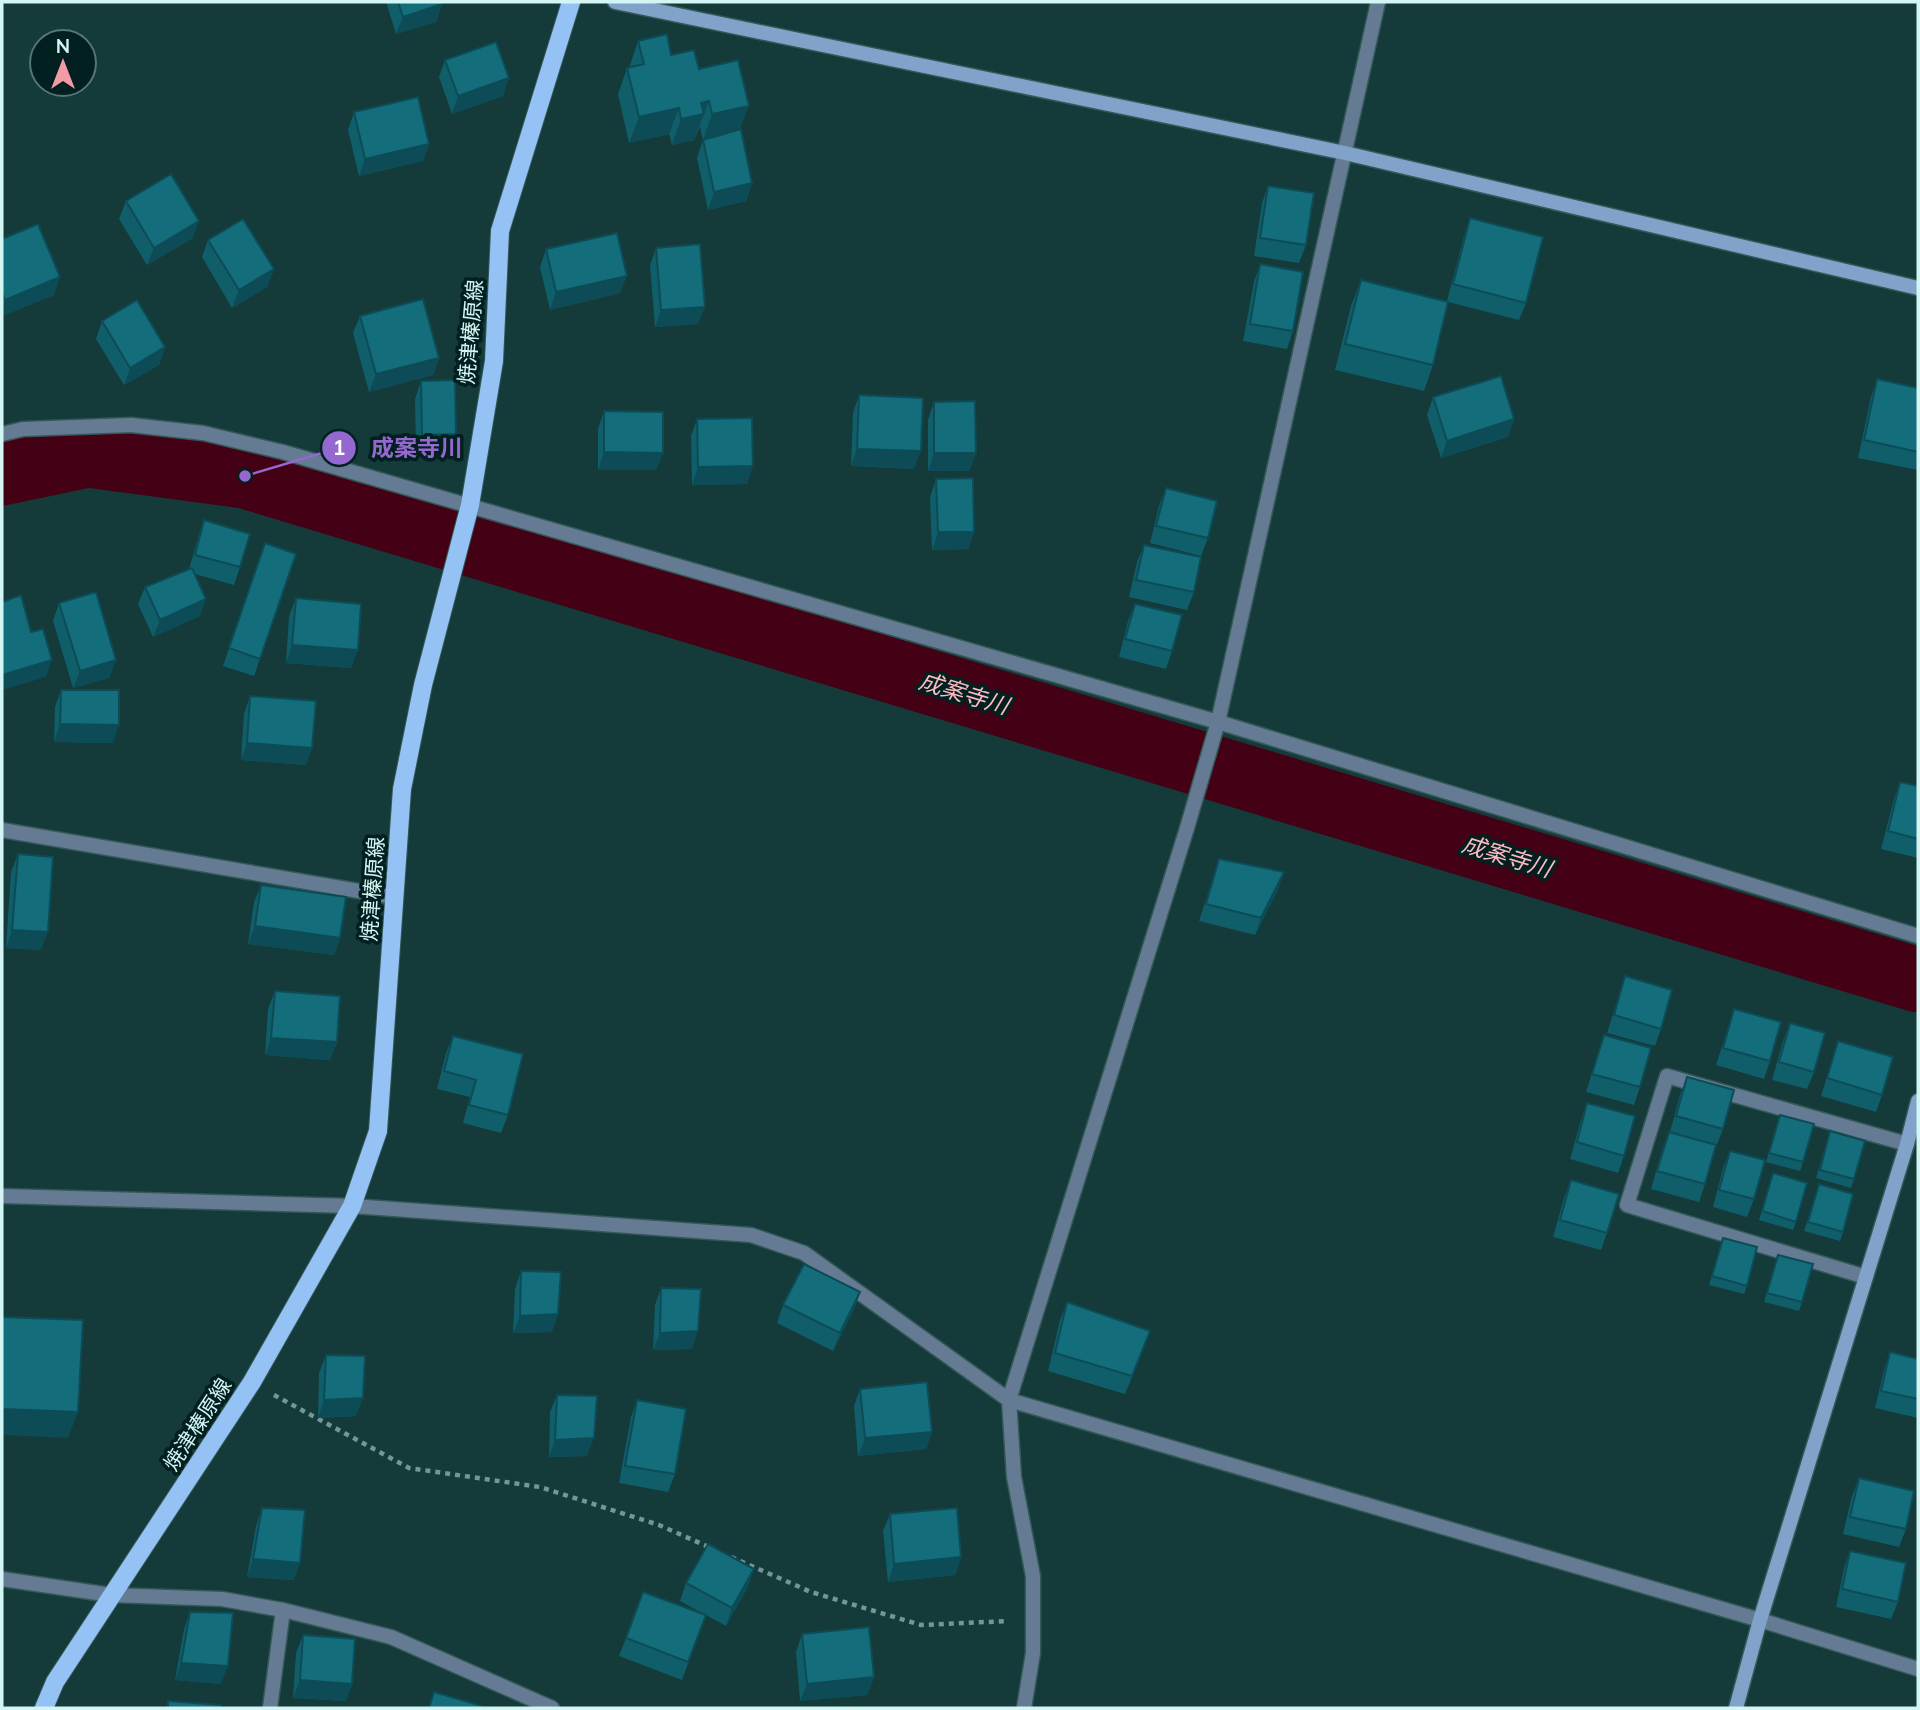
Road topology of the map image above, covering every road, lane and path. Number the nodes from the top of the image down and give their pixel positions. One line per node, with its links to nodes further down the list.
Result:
1 (571, 2): 7 (main road, 焼津榛原線)
2 (615, 2): 4 (street)
3 (1378, 2): 4 (street)
4 (1345, 153): 5 (street); 8 (street)
5 (1918, 288)
6 (2, 434): 7 (street)
7 (469, 510): 8 (street); 10 (main road, 焼津榛原線)
8 (1218, 722): 11 (street); 18 (street)
9 (2, 830): 10 (street)
10 (394, 897): 15 (main road, 焼津榛原線)
11 (1918, 936)
12 (1918, 1101): 13 (street)
13 (1907, 1144): 16 (street); 16 (street)
14 (2, 1196): 15 (street)
15 (352, 1206): 17 (main road, 焼津榛原線); 18 (street)
16 (1866, 1277): 23 (street)
17 (252, 1382): 20 (main road, 焼津榛原線); 22 (path)
18 (1009, 1400): 22 (street); 23 (street)
19 (2, 1579): 20 (street)
20 (111, 1595): 21 (street); 25 (main road, 焼津榛原線)
21 (283, 1610): 26 (street); 27 (street)
22 (1033, 1619): 28 (street)
23 (1760, 1620): 24 (street); 29 (street)
24 (1918, 1669)
25 (44, 1708)
26 (270, 1708)
27 (552, 1708)
28 (1024, 1708)
29 (1736, 1708)

